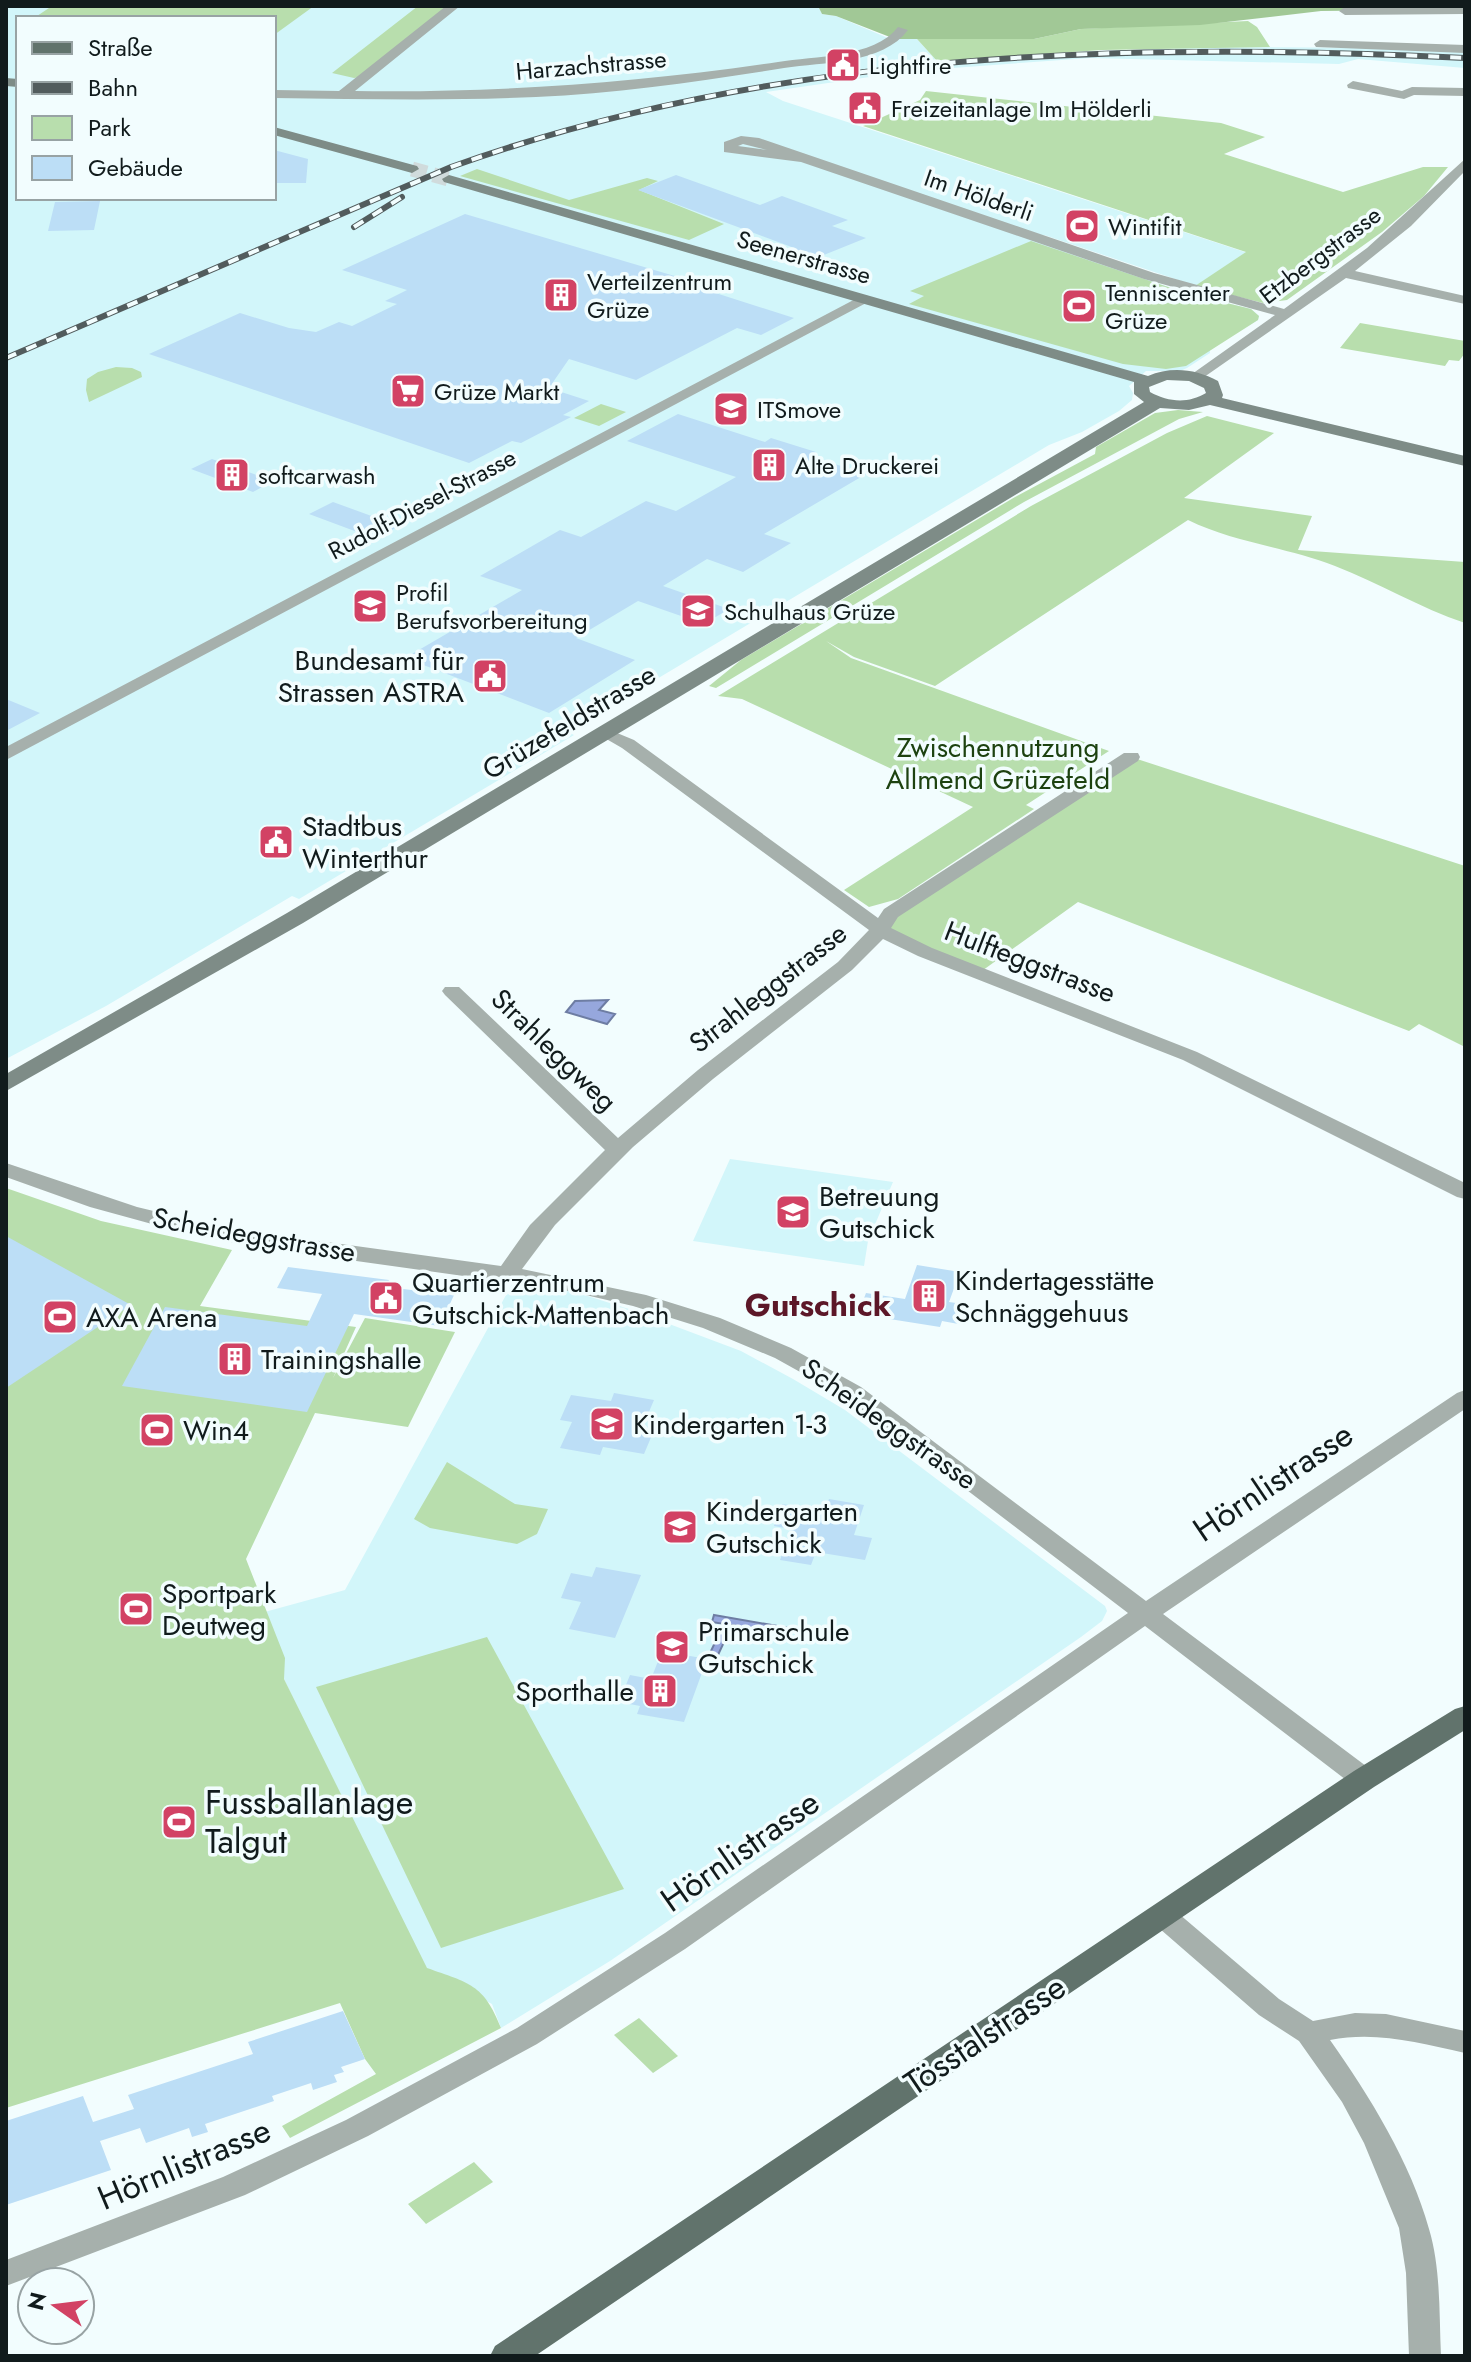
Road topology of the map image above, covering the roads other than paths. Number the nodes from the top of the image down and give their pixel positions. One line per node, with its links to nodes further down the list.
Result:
1 (454, 6): 10 (street)
2 (1465, 10): 3 (street)
3 (1345, 11)
4 (902, 30): 10 (street, Harzachstrasse)
5 (1320, 44): 6 (street)
6 (1465, 49)
7 (1353, 85): 8 (street)
8 (1465, 92)
9 (276, 94): 10 (street, Harzachstrasse)
10 (342, 95)
11 (276, 132): 14 (main road)
12 (799, 158): 21 (street, Im Hölderli)
13 (1465, 163): 16 (street, Etzbergstrasse)
14 (412, 169)
15 (449, 179): 19 (main road, Seenerstrasse)
16 (1449, 182): 17 (street); 18 (street, Etzbergstrasse)
17 (1465, 184)
18 (1341, 272): 20 (street); 21 (street, Etzbergstrasse)
19 (863, 299): 23 (main road, Seenerstrasse); 28 (street, Rudolf-Diesel-Strasse)
20 (1465, 300)
21 (1284, 313): 22 (street, Etzbergstrasse)
22 (1197, 377): 23 (main road, Seenerstrasse); 24 (main road)
23 (1145, 380): 25 (main road)
24 (1210, 400): 25 (main road); 26 (main road)
25 (1157, 402): 27 (main road, Grüzefeldstrasse)
26 (1465, 461)
27 (605, 733): 30 (street, Hulfteggstrasse); 32 (main road, Grüzefeldstrasse)
28 (6, 754)
29 (1131, 757): 30 (street, Strahleggstrasse)
30 (881, 930): 33 (street, Strahleggstrasse); 35 (street, Hulfteggstrasse)
31 (452, 991): 33 (street, Strahleggweg)
32 (6, 1084)
33 (617, 1149): 36 (street, Strahleggstrasse)
34 (6, 1170): 36 (street, Scheideggstrasse)
35 (1465, 1192)
36 (509, 1273): 38 (street, Scheideggstrasse)
37 (1465, 1398): 38 (street, Hörnlistrasse)
38 (1148, 1612): 40 (street, Scheideggstrasse); 44 (street, Hörnlistrasse)
39 (1465, 1716): 40 (main road, Tösstalstrasse)
40 (1364, 1779): 41 (main road, Tösstalstrasse)
41 (1162, 1915): 42 (street); 45 (main road, Tösstalstrasse)
42 (1309, 2033): 43 (street); 46 (street)
43 (1465, 2042)
44 (6, 2273)
45 (507, 2356)
46 (1425, 2356)

